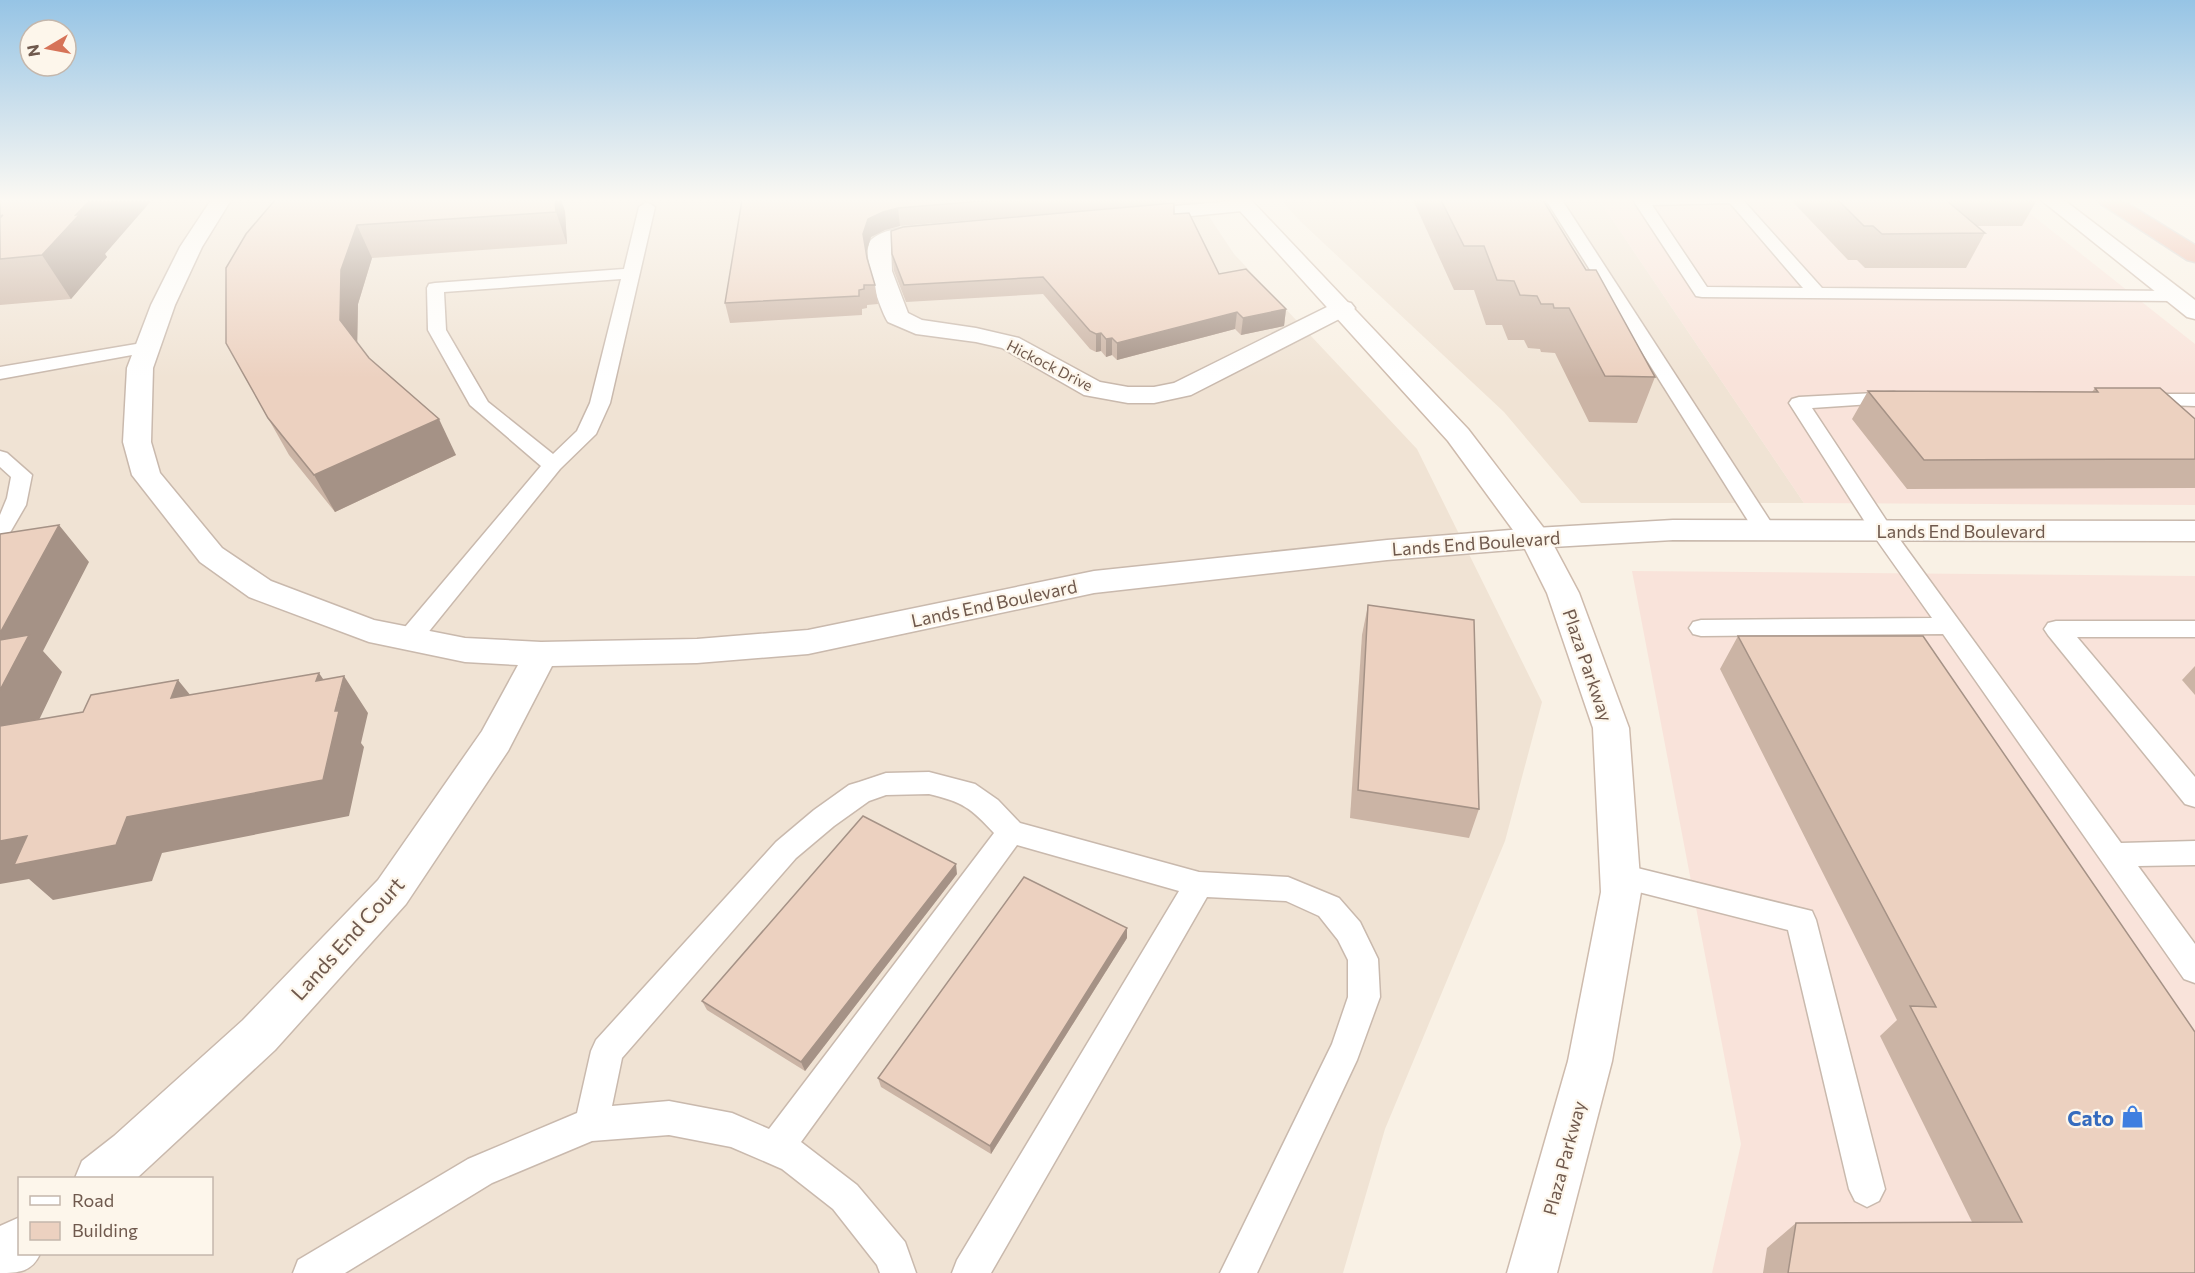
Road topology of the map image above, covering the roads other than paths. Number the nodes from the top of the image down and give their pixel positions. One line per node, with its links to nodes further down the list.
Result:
1 (185, 259): 14 (street, Lands End Boulevard)
2 (634, 259): 9 (lane)
3 (881, 259): 12 (street, Hickock Drive)
4 (1296, 259): 12 (street, Plaza Parkway)
5 (1592, 259): 21 (lane)
6 (1680, 259): 10 (lane)
7 (1787, 259): 10 (lane)
8 (2127, 259): 11 (street)
9 (631, 273): 20 (lane); 20 (lane)
10 (1817, 293): 11 (lane)
11 (2174, 296): 13 (street)
12 (1343, 308): 25 (street, Plaza Parkway)
13 (2195, 312)
14 (148, 346): 15 (lane); 29 (street, Lands End Boulevard)
15 (0, 373)
16 (1914, 398): 23 (lane)
17 (2125, 400): 18 (lane)
18 (2195, 400)
19 (0, 457): 22 (lane)
20 (553, 465): 29 (lane)
21 (1766, 530): 23 (street, Lands End Boulevard); 25 (street, Lands End Boulevard)
22 (0, 531)
23 (1882, 531): 24 (street, Lands End Boulevard); 26 (lane)
24 (2195, 531)
25 (1536, 538): 30 (street, Lands End Boulevard); 35 (street, Plaza Parkway)
26 (1950, 626): 27 (lane); 34 (lane)
27 (1701, 628)
28 (2195, 629): 31 (lane)
29 (409, 639): 30 (street, Lands End Boulevard)
30 (540, 654): 40 (street, Lands End Court)
31 (2195, 796)
32 (1011, 832): 36 (lane); 38 (lane); 39 (lane)
33 (2195, 853): 34 (lane)
34 (2113, 855): 37 (lane)
35 (1621, 876): 41 (lane); 48 (street, Plaza Parkway)
36 (1199, 884): 46 (lane); 47 (lane)
37 (2195, 969)
38 (591, 1124): 39 (lane); 44 (lane)
39 (775, 1149): 45 (lane)
40 (101, 1177)
41 (1866, 1189)
42 (18, 1244): 43 (street)
43 (0, 1257)
44 (311, 1273)
45 (898, 1273)
46 (970, 1273)
47 (1238, 1273)
48 (1532, 1273)

